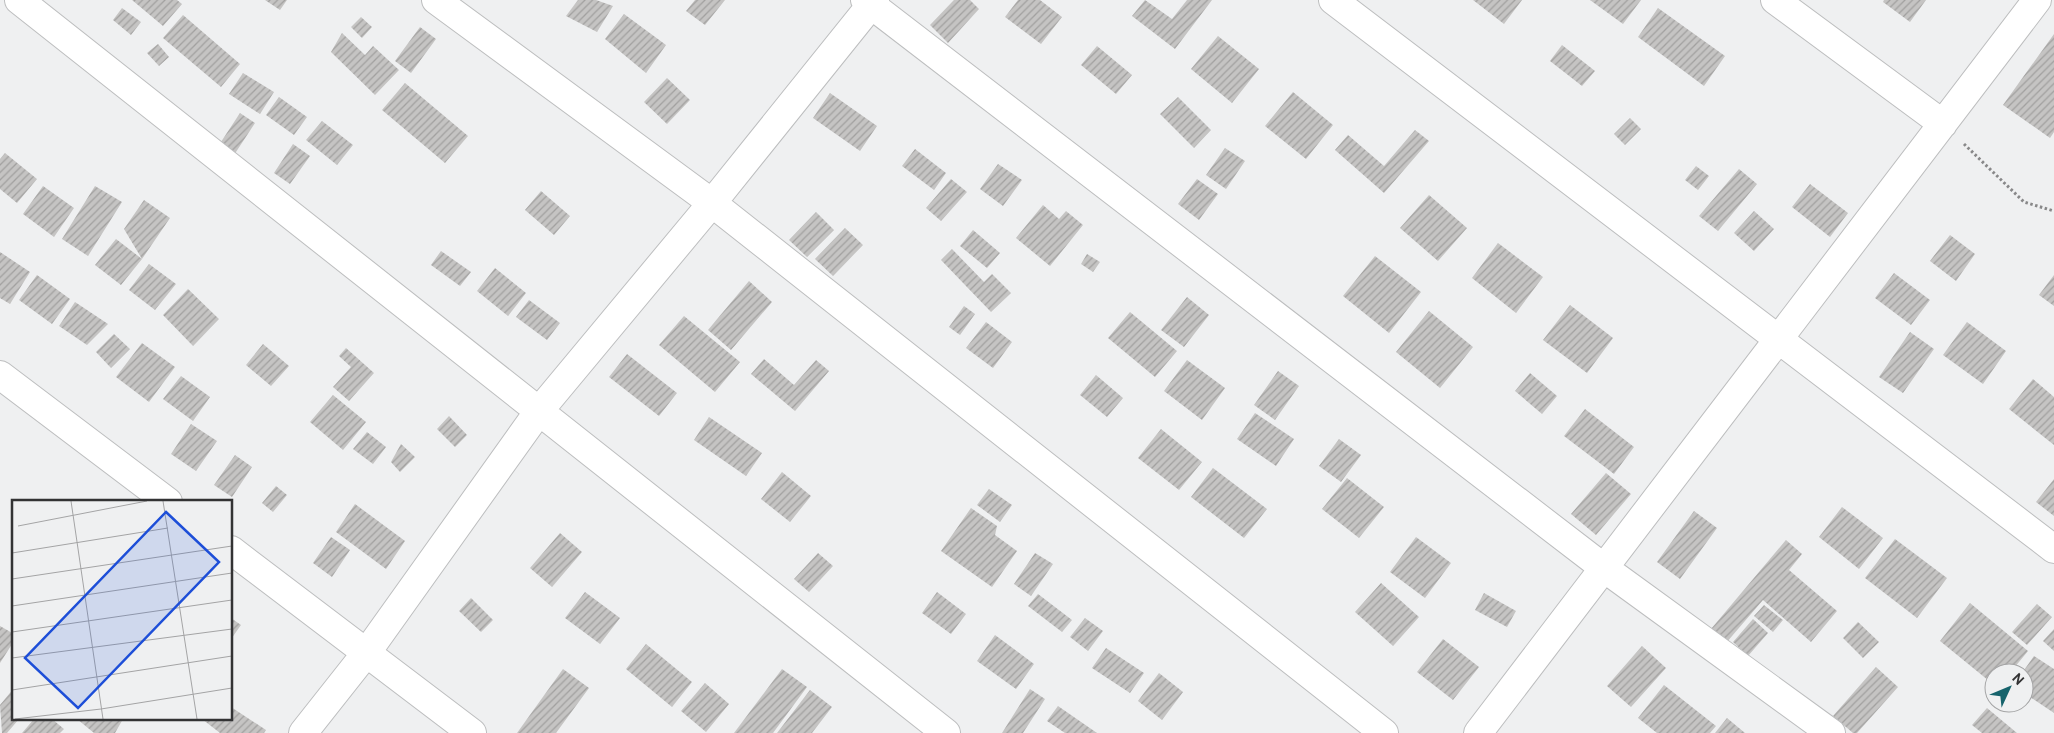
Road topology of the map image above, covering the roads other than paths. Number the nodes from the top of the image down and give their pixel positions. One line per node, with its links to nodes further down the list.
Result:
1 (19, 0): 11 (street)
2 (436, 0): 8 (street)
3 (1333, 0): 9 (street)
4 (1775, 0): 7 (street)
5 (2037, 0): 7 (street)
6 (870, 2): 8 (street); 15 (street)
7 (1943, 124): 9 (street)
8 (712, 203): 11 (street); 20 (street)
9 (1779, 338): 13 (street); 15 (street)
10 (0, 375): 12 (street)
11 (539, 411): 16 (street); 19 (street)
12 (165, 500)
13 (2054, 550)
14 (232, 551): 16 (street)
15 (1604, 568): 21 (street); 22 (street)
16 (367, 652): 17 (street); 18 (street)
17 (303, 733)
18 (472, 733)
19 (946, 733)
20 (1384, 733)
21 (1478, 733)
22 (1831, 733)

